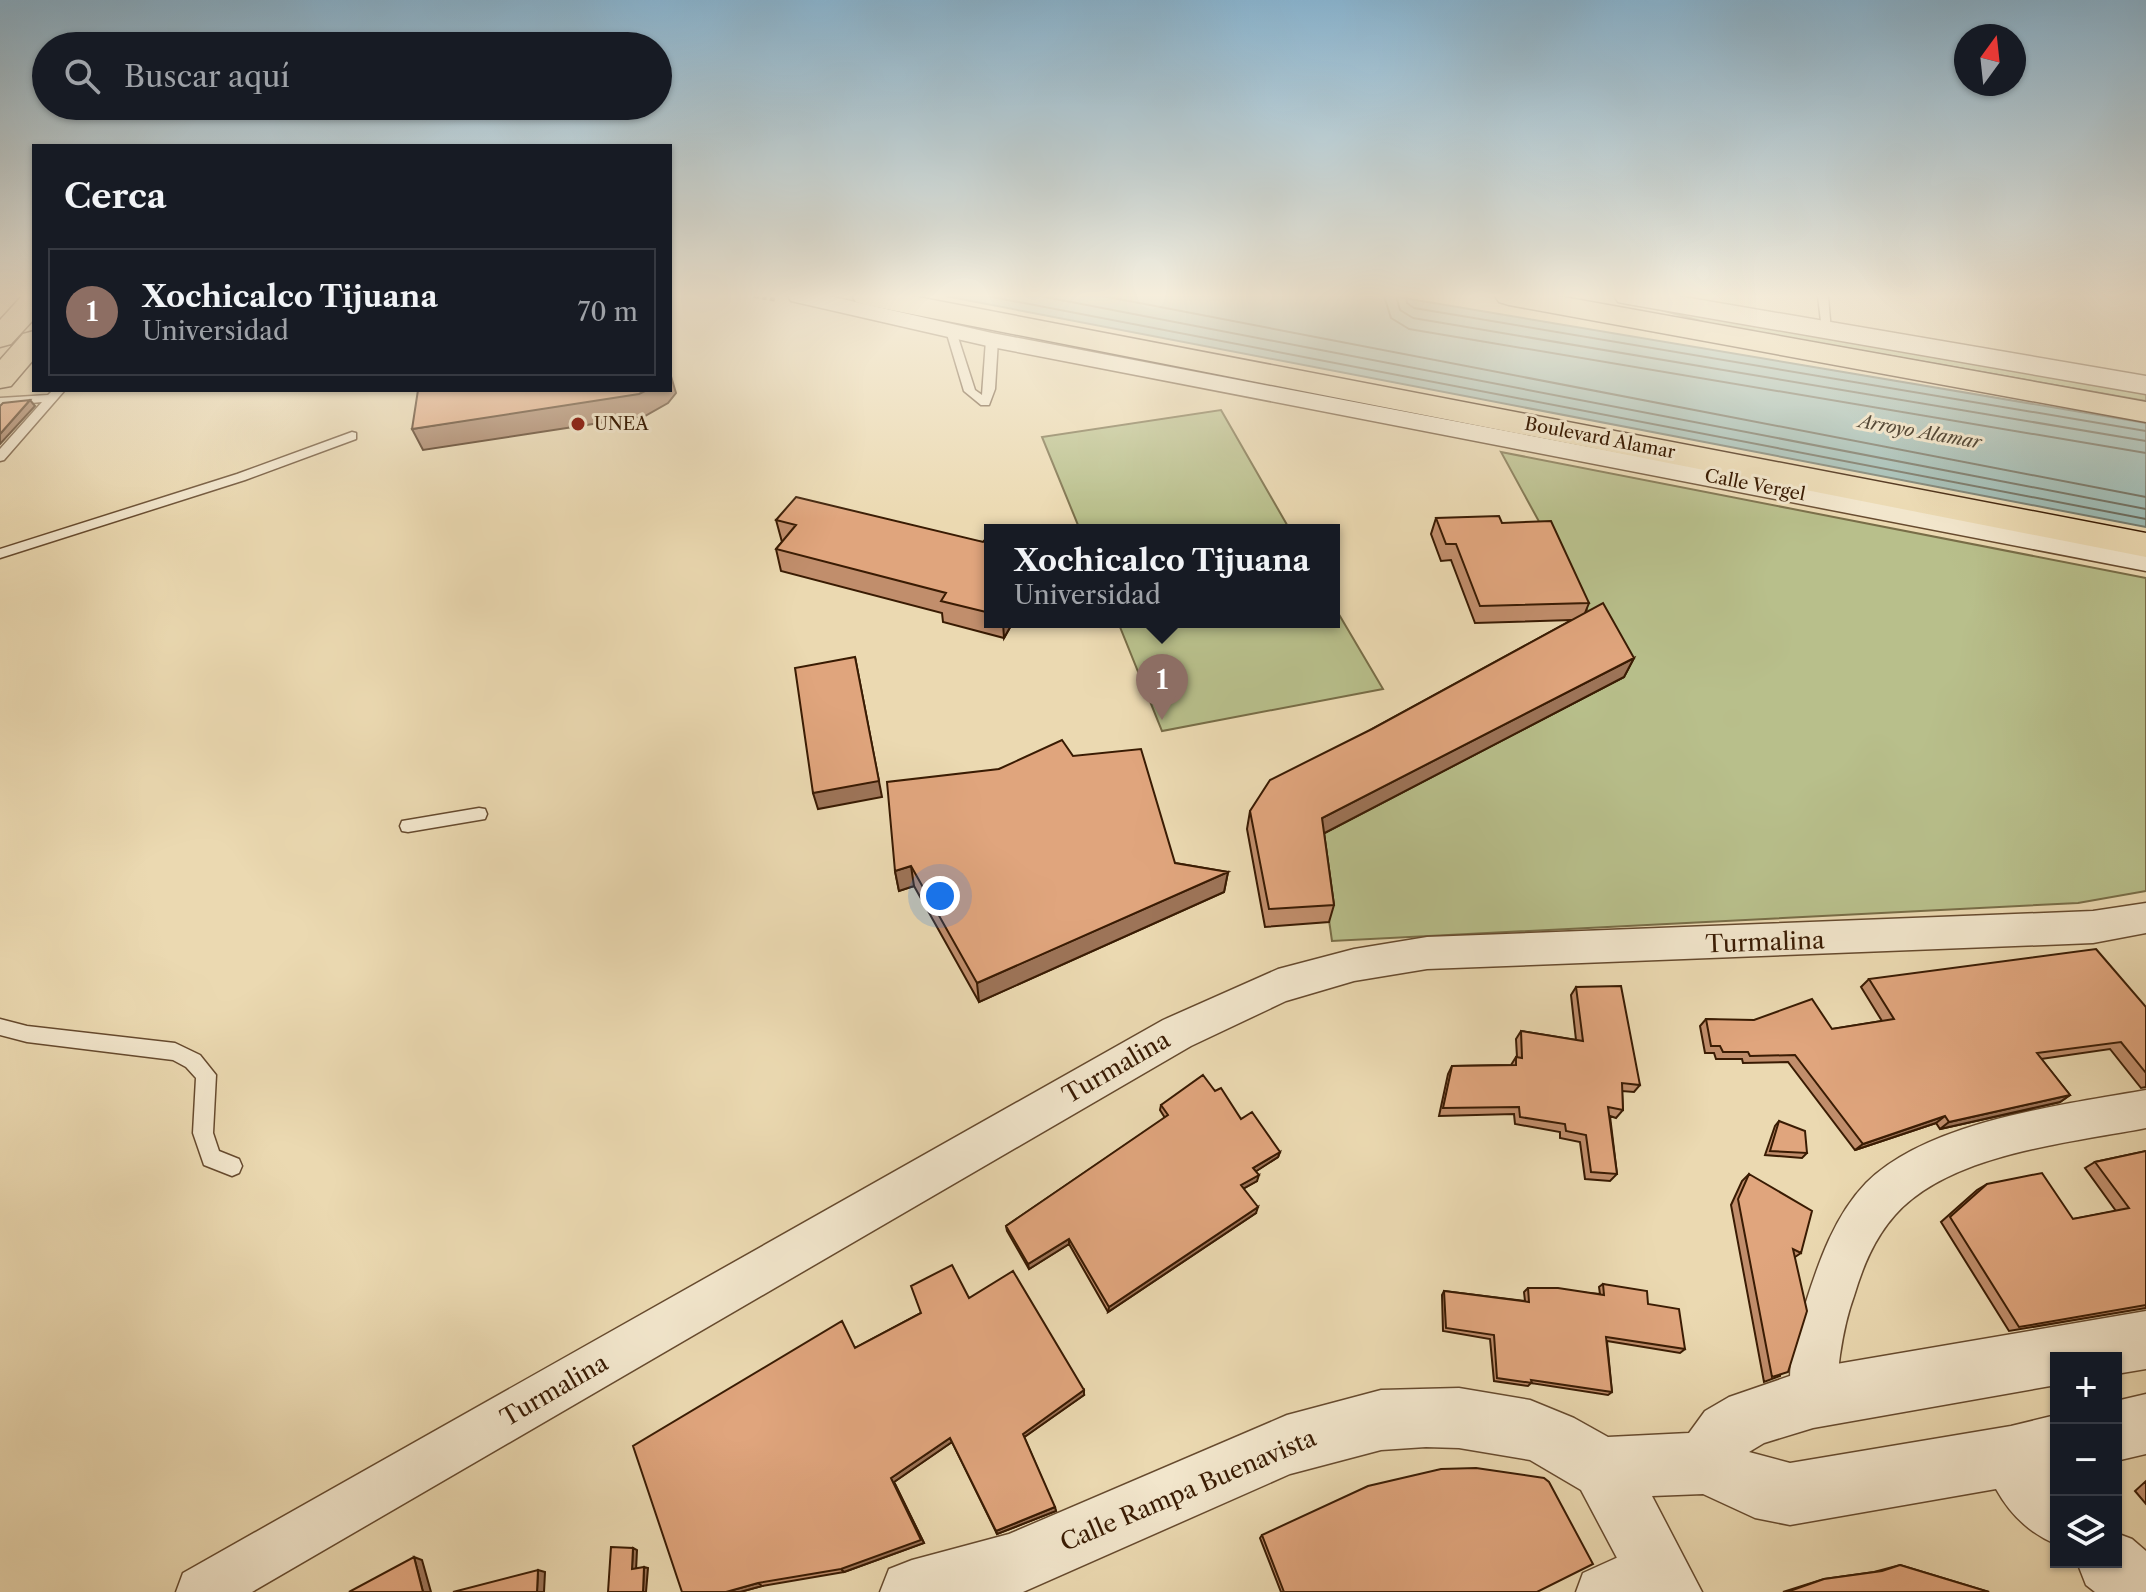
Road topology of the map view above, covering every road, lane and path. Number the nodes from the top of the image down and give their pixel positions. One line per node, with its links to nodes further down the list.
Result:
1 (963, 370): 2 (lane)
2 (990, 370)
3 (1153, 370): 13 (street, Calle Vergel)
4 (1251, 370): 15 (highway, Boulevard Alamar)
5 (1943, 370): 12 (highway)
6 (1999, 370): 12 (street)
7 (32, 389): 8 (highway)
8 (0, 392)
9 (32, 392): 11 (lane)
10 (45, 392): 16 (lane)
11 (0, 402)
12 (2142, 404)
13 (1395, 416): 15 (highway); 19 (street, Calle Vergel)
14 (352, 436): 18 (lane)
15 (1653, 448): 17 (highway, Boulevard Alamar)
16 (0, 457)
17 (2146, 545)
18 (0, 554)
19 (2146, 562)
20 (479, 814): 21 (lane)
21 (408, 826)
22 (2146, 918): 36 (street, Turmalina)
23 (0, 1027): 25 (lane)
24 (2146, 1109): 27 (street)
25 (232, 1166)
26 (2146, 1340): 27 (street)
27 (1813, 1398): 31 (street)
28 (2146, 1424): 29 (street)
29 (2122, 1430)
30 (2034, 1451): 31 (street); 33 (street)
31 (1706, 1463): 32 (street)
32 (1603, 1468): 35 (street); 37 (street, Calle Rampa Buenavista)
33 (2050, 1507)
34 (2116, 1568): 39 (street)
35 (1663, 1579): 38 (street)
36 (202, 1592)
37 (912, 1592)
38 (1602, 1592)
39 (2145, 1592)

